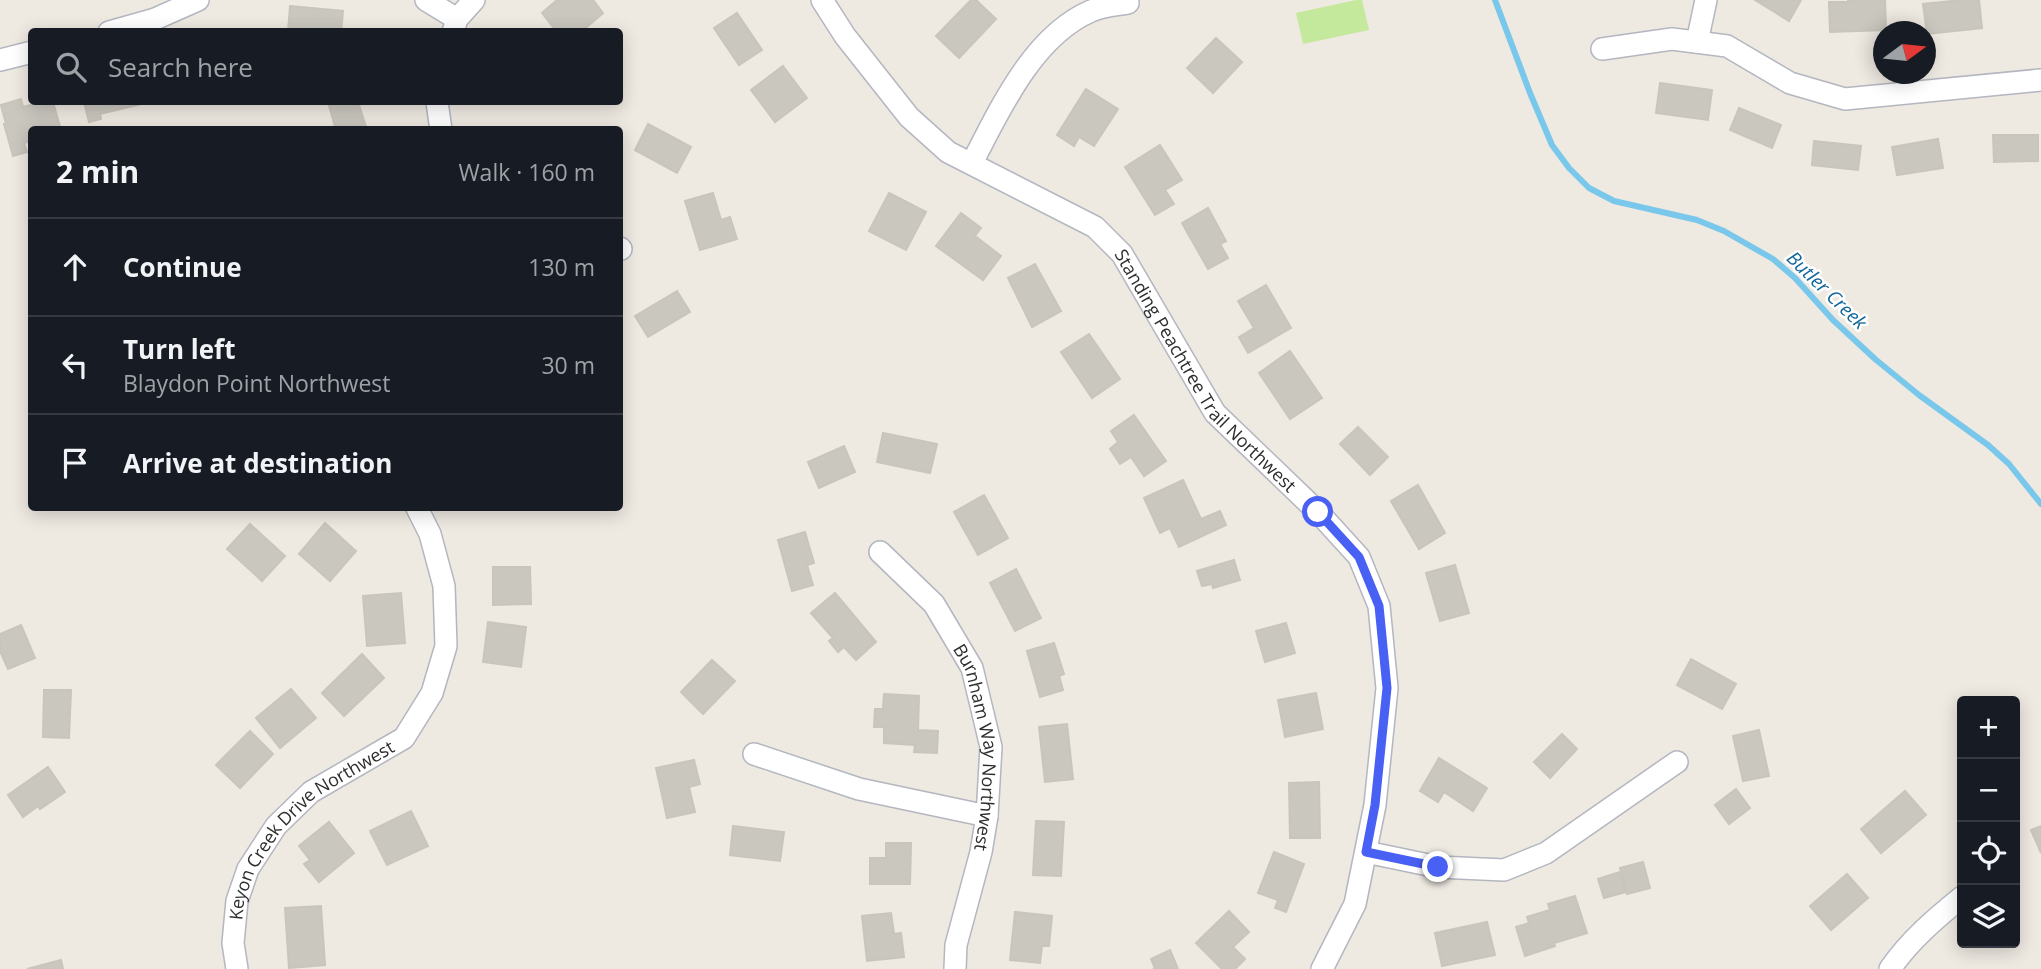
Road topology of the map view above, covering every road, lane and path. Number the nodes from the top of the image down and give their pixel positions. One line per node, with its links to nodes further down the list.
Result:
1 (198, 0): 8 (street)
2 (426, 0): 7 (street)
3 (474, 0): 7 (street)
4 (822, 0): 16 (street, Standing Peachtree Trail Northwest)
5 (1706, 0): 9 (street)
6 (1128, 3): 16 (street)
7 (455, 25)
8 (123, 28)
9 (1697, 42): 10 (street); 13 (street)
10 (1602, 49)
11 (28, 53): 12 (street)
12 (0, 60)
13 (2041, 80)
14 (437, 105): 15 (street)
15 (440, 126)
16 (972, 163): 22 (street, Standing Peachtree Trail Northwest)
17 (418, 511): 24 (street, Keyon Creek Drive Northwest)
18 (880, 552): 21 (street, Burnham Way Northwest)
19 (754, 754): 21 (street)
20 (1677, 762): 22 (street)
21 (987, 816): 25 (street, Burnham Way Northwest)
22 (1366, 852): 26 (street, Standing Peachtree Trail Northwest)
23 (1957, 901): 27 (street)
24 (237, 969)
25 (955, 969)
26 (1322, 969)
27 (1890, 969)

